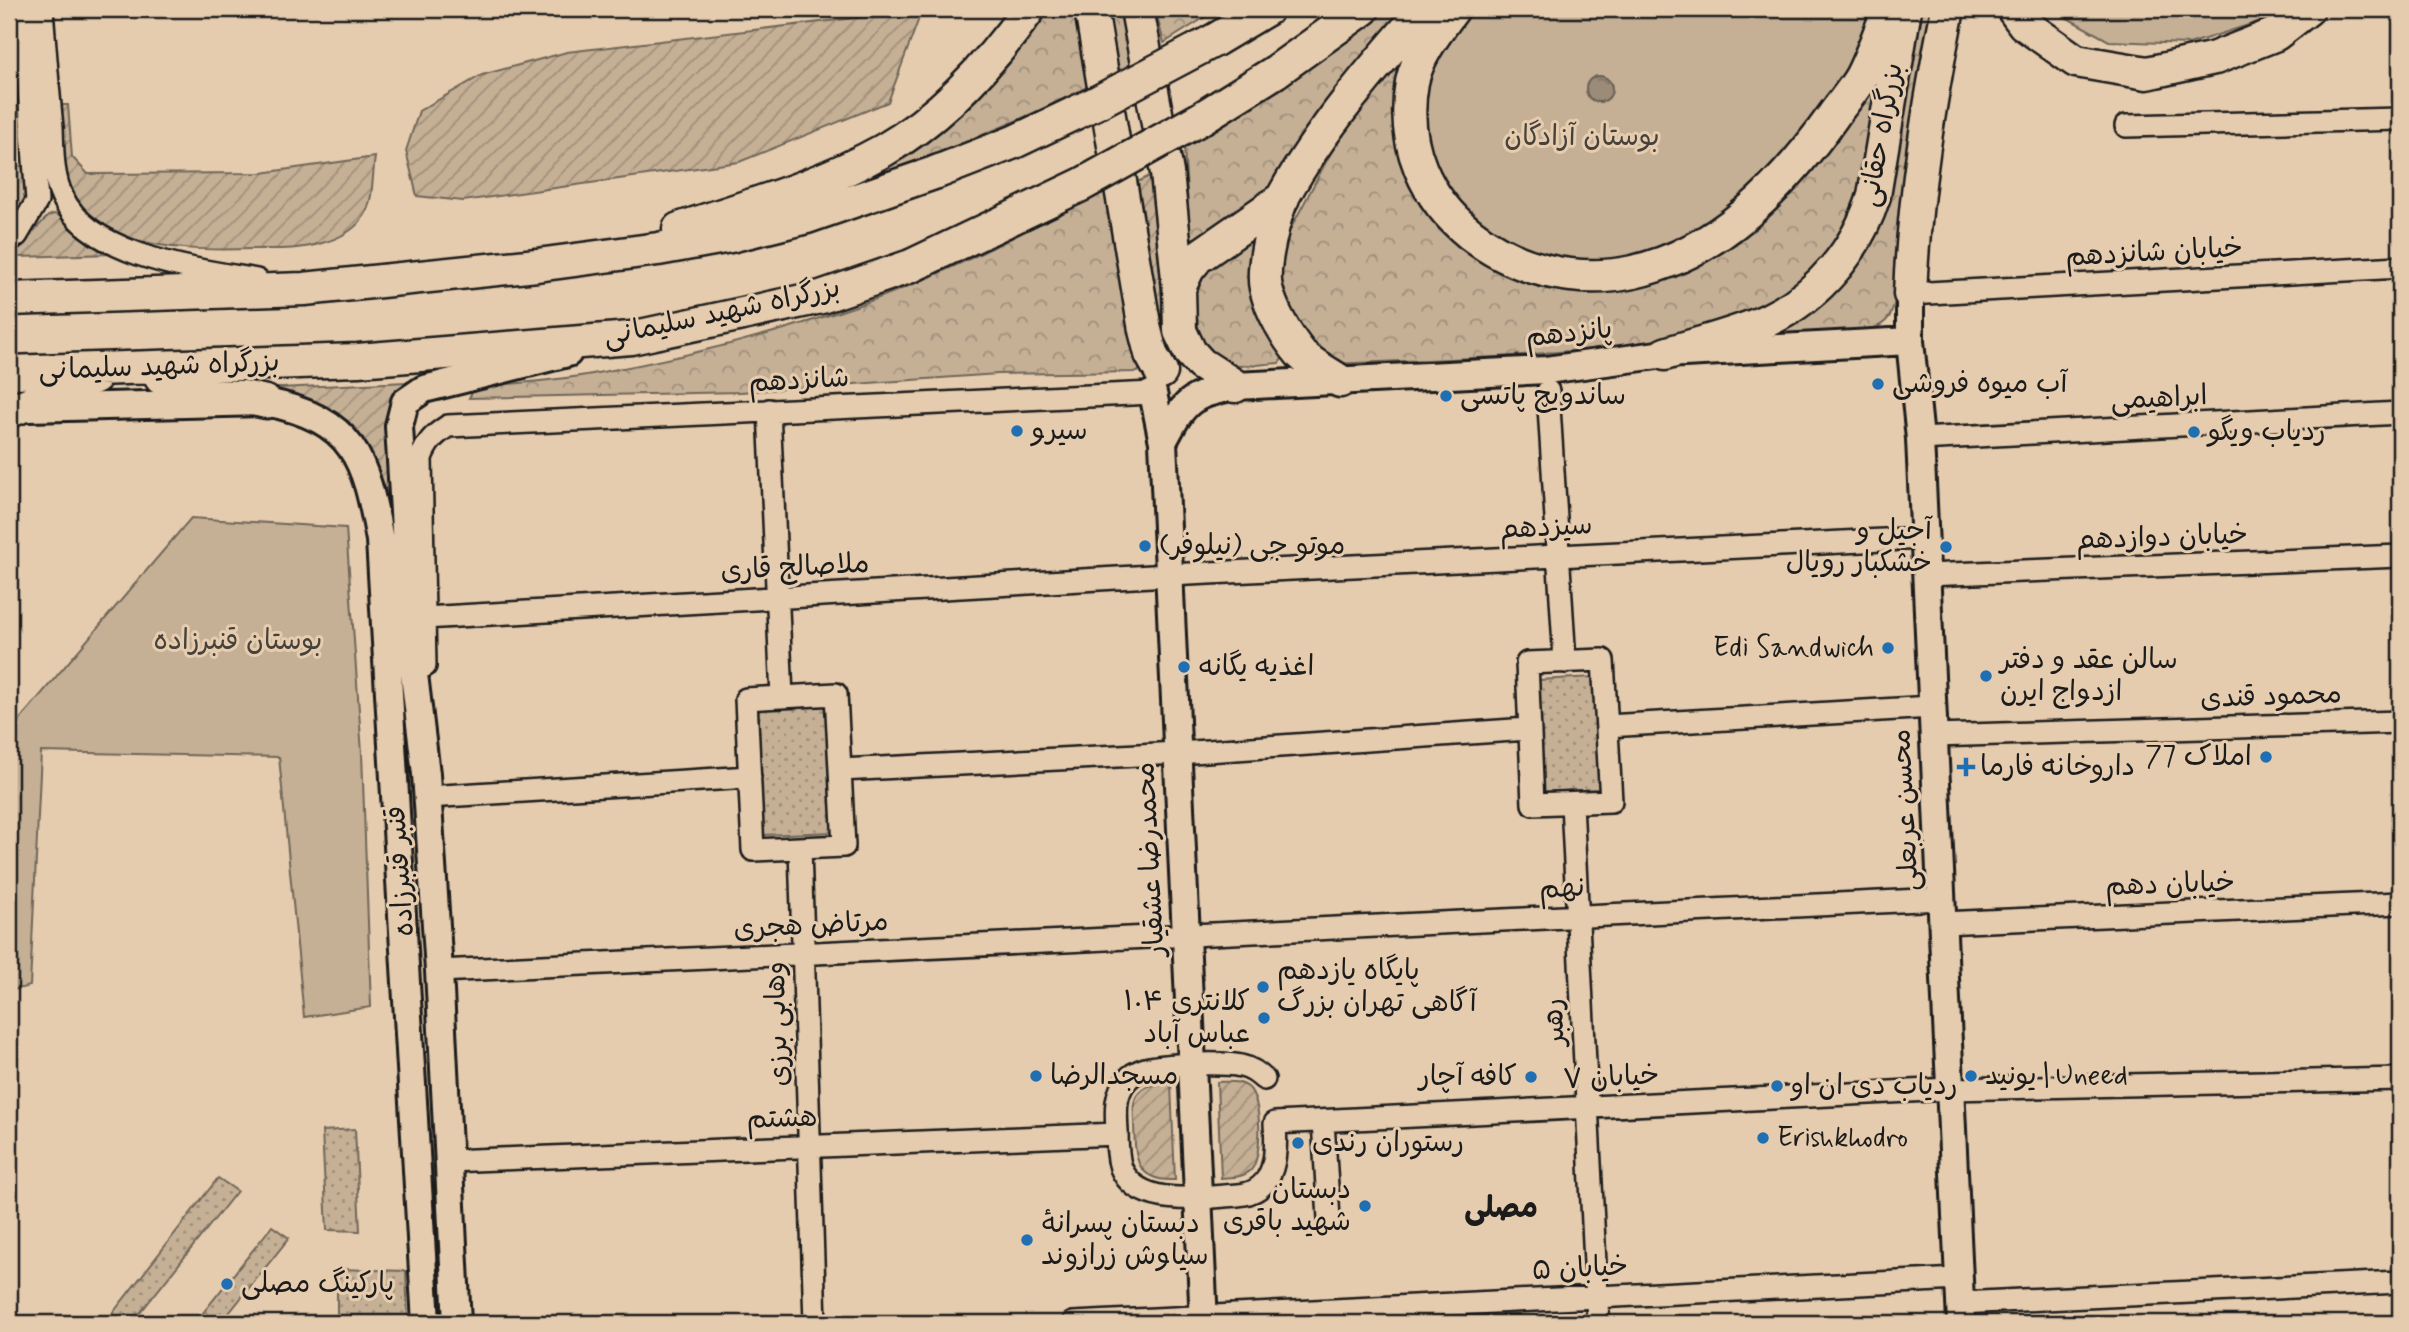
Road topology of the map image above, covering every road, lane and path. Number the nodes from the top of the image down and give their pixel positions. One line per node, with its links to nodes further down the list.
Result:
1 (23, 9): 18 (street)
2 (42, 9): 22 (street)
3 (1029, 9): 19 (highway)
4 (1091, 9): 32 (highway)
5 (1137, 9): 21 (highway)
6 (1267, 9): 19 (highway, bridge)
7 (1363, 9): 26 (highway, بزرگراه شهید سلیمانی, bridge)
8 (1425, 9): 17 (highway)
9 (1453, 9): 10 (highway)
10 (1889, 9)
11 (1905, 9): 28 (highway, بزرگراه حقانی)
12 (1948, 9): 23 (highway, بزرگراه حقانی)
13 (2013, 9): 14 (highway)
14 (2308, 9)
15 (2400, 119): 16 (street)
16 (2126, 126)
17 (1283, 198): 21 (highway); 31 (highway)
18 (9, 241)
19 (594, 256): 22 (highway)
20 (2400, 267): 23 (street, خیابان شانزدهم)
21 (1179, 288): 25 (highway)
22 (304, 289): 24 (highway)
23 (1910, 294): 27 (main road, محسن عربعلی)
24 (9, 299)
25 (1180, 331): 32 (highway); 33 (highway)
26 (631, 338): 29 (highway, بزرگراه شهید سلیمانی); 59 (main road)
27 (1910, 341): 28 (main road, پانزدهم); 40 (main road, محسن عربعلی)
28 (1665, 355): 31 (main road, پانزدهم)
29 (116, 368): 30 (highway, بزرگراه شهید سلیمانی); 35 (highway); 36 (highway)
30 (9, 373)
31 (1340, 381): 33 (main road, پانزدهم)
32 (1157, 382): 37 (street, شانزدهم); 41 (main road, محمدرضا عشقیار)
33 (1235, 386): 41 (main road, پانزدهم)
34 (1548, 391): 43 (street)
35 (266, 402): 36 (main road, قنبر قنبرزاده); 83 (main road, قنبر قنبرزاده)
36 (12, 409)
37 (769, 410): 39 (street, شانزدهم); 47 (street)
38 (2400, 414): 40 (street, ابراهیمی)
39 (448, 426): 48 (street, قنبر قنبرزاده)
40 (1920, 439): 42 (main road, محسن عربعلی)
41 (1163, 442): 45 (main road, محمدرضا عشقیار)
42 (1925, 538): 43 (street, سیزدهم); 46 (main road, محسن عربعلی)
43 (1558, 556): 45 (street, سیزدهم); 49 (street)
44 (2400, 556): 46 (street, خیابان دوازدهم)
45 (1169, 575): 47 (street, ملاصالح قاری); 56 (main road, محمدرضا عشقیار)
46 (1926, 575): 51 (main road, محسن عربعلی)
47 (777, 596): 48 (street, ملاصالح قاری); 50 (street)
48 (424, 618): 59 (street, قنبر قنبرزاده)
49 (1565, 662): 53 (street); 54 (street)
50 (782, 697): 57 (street); 58 (street)
51 (1932, 707): 53 (street); 55 (main road, محسن عربعلی)
52 (2400, 722): 55 (street, محمود قندی)
53 (1607, 726): 60 (street)
54 (1528, 729): 56 (street); 60 (street)
55 (1934, 736): 63 (main road, محسن عربعلی)
56 (1178, 753): 57 (street); 65 (main road, محمدرضا عشقیار)
57 (840, 770): 61 (street)
58 (750, 777): 59 (street); 61 (street)
59 (427, 785): 67 (main road, قنبر قنبرزاده)
60 (1572, 803): 64 (street, رهبر)
61 (800, 848): 66 (street, وهابی برزی)
62 (2400, 903): 63 (street, خیابان دهم)
63 (1942, 911): 64 (street, نهم); 71 (main road, محسن عربعلی)
64 (1577, 917): 65 (street, نهم); 72 (street, رهبر)
65 (1186, 936): 66 (street, مرتاض هجری); 68 (main road, محمدرضا عشقیار)
66 (804, 954): 67 (street, مرتاض هجری); 75 (street, وهابی برزی)
67 (439, 971): 76 (main road, قنبر قنبرزاده)
68 (1192, 1066): 69 (street); 74 (street); 77 (main road, محمدرضا عشقیار)
69 (1264, 1079)
70 (2400, 1079): 71 (street, خیابان ۷)
71 (1950, 1089): 72 (street, خیابان ۷); 81 (main road, محسن عربعلی)
72 (1587, 1107): 73 (street, خیابان ۷); 80 (street, رهبر)
73 (1323, 1121): 77 (street, خیابان ۷); 78 (street)
74 (1117, 1134): 75 (street, هشتم); 77 (street)
75 (809, 1146): 76 (street, هشتم); 85 (street, وهابی برزی)
76 (449, 1161): 84 (main road, قنبر قنبرزاده)
77 (1198, 1196): 82 (main road, محمدرضا عشقیار)
78 (1329, 1219)
79 (2400, 1282): 81 (street, خیابان ۵)
80 (1597, 1296): 81 (street, خیابان ۵); 82 (street, خیابان ۵); 87 (street, رهبر)
81 (1960, 1302)
82 (1203, 1320): 86 (street, خیابان ۵)
83 (426, 1323)
84 (457, 1323)
85 (815, 1323)
86 (1073, 1323)
87 (1598, 1323)

